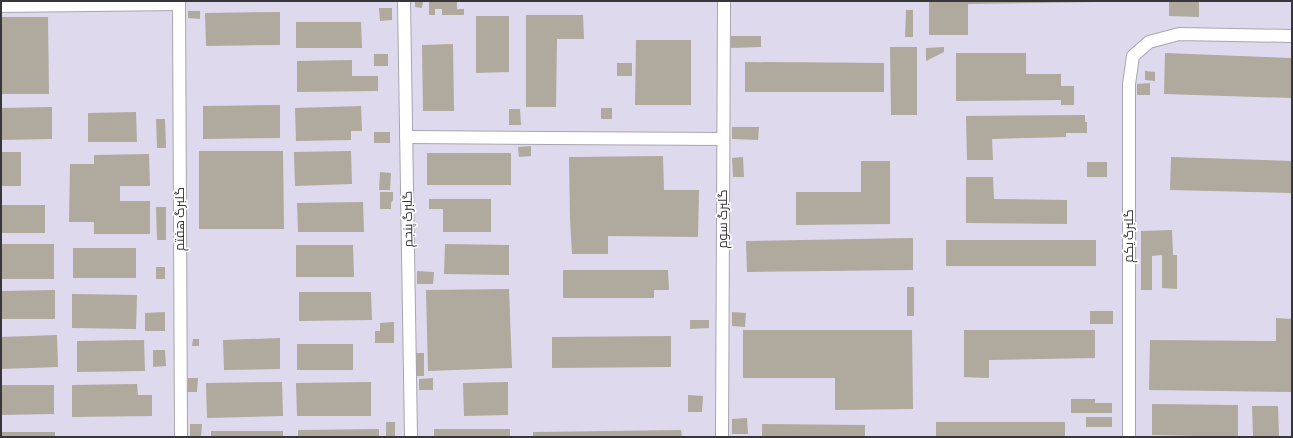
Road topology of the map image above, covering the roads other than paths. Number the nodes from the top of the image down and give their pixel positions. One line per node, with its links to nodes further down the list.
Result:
1 (404, 1): 6 (street, گلبرگ پنجم)
2 (724, 1): 7 (street, گلبرگ سوم)
3 (179, 2): 4 (street); 8 (street, گلبرگ هفتم)
4 (1, 6)
5 (1292, 36): 11 (street, گلبرگ یکم)
6 (406, 137): 7 (street); 9 (street, گلبرگ پنجم)
7 (723, 139): 10 (street, گلبرگ سوم)
8 (180, 437)
9 (411, 437)
10 (722, 437)
11 (1129, 437)

